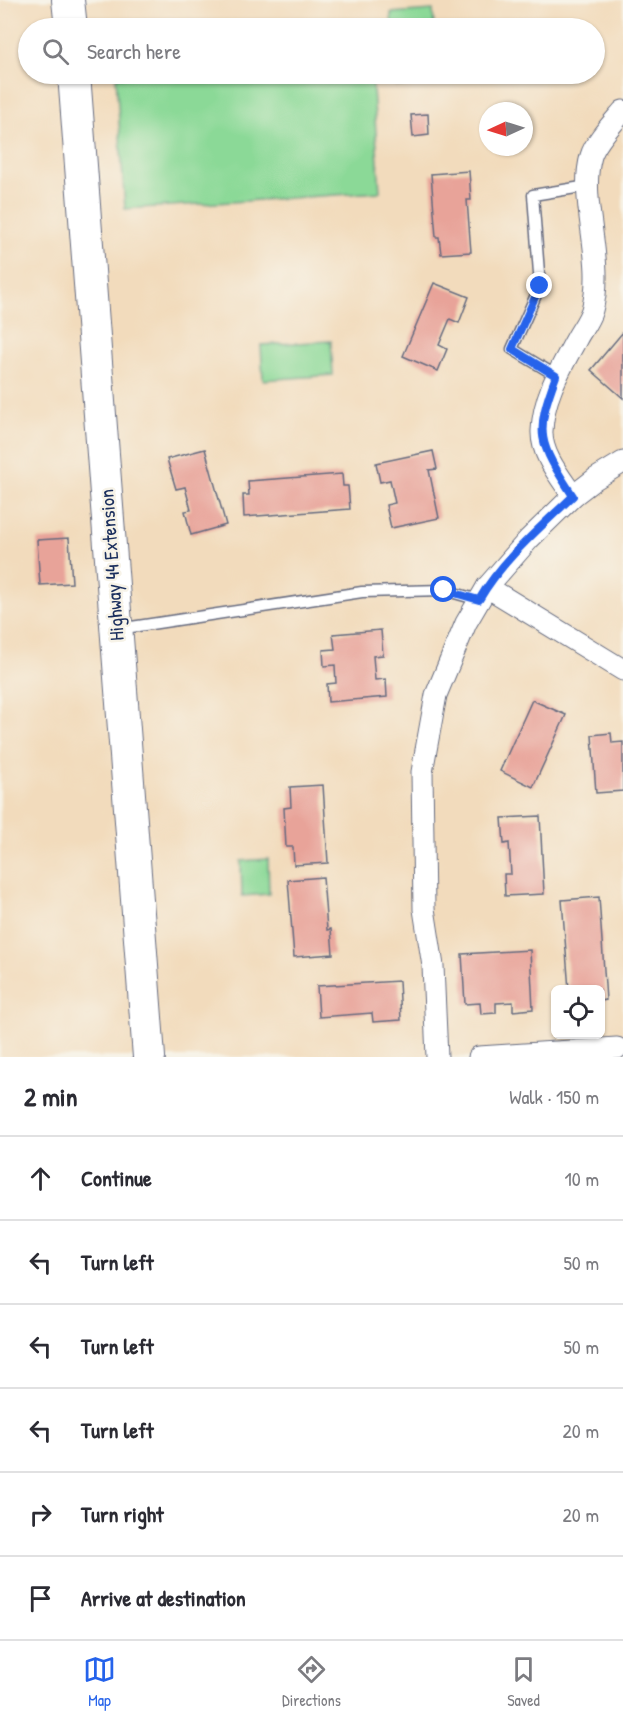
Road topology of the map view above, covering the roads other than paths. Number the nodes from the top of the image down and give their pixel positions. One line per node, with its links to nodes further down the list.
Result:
1 (68, 0): 2 (main road)
2 (69, 18)
3 (75, 84): 10 (main road, Highway 44 Extension)
4 (623, 111): 5 (street)
5 (588, 186): 6 (street); 6 (lane)
6 (556, 376): 8 (street)
7 (622, 464): 8 (street)
8 (573, 496): 9 (street)
9 (483, 593): 10 (lane); 11 (street); 14 (street)
10 (116, 629): 13 (main road, Highway 44 Extension)
11 (623, 670)
12 (620, 1047): 15 (street)
13 (150, 1057)
14 (437, 1057)
15 (479, 1057)

